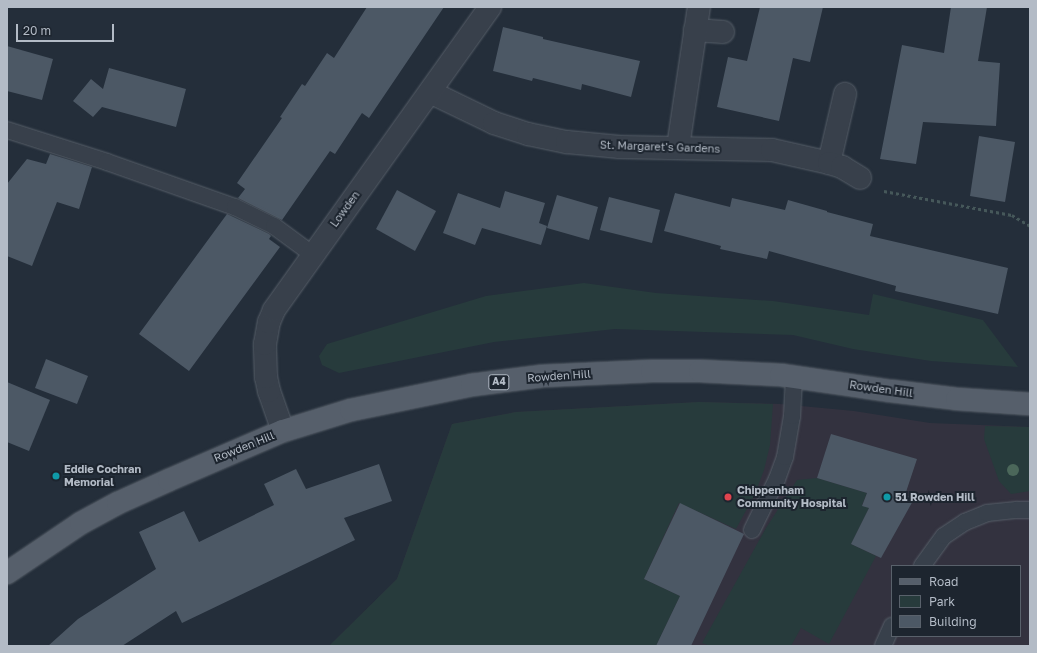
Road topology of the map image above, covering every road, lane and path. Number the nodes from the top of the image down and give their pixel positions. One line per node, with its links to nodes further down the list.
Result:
1 (490, 7): 5 (street, Lowden)
2 (699, 7): 3 (street)
3 (695, 30): 4 (street); 8 (street)
4 (723, 32)
5 (430, 92): 8 (street, St. Margaret's Gardens); 13 (street, Lowden)
6 (845, 94): 9 (street)
7 (7, 130): 13 (lane)
8 (678, 147): 9 (street, St. Margaret's Gardens)
9 (828, 163): 10 (street, St. Margaret's Gardens)
10 (860, 178)
11 (883, 191): 12 (path)
12 (1030, 226)
13 (312, 254): 16 (street, Lowden)
14 (794, 377): 15 (main road, Rowden Hill / A4); 16 (main road, Rowden Hill / A4); 18 (lane)
15 (1030, 404)
16 (283, 432): 20 (main road, Rowden Hill / A4)
17 (1030, 510): 19 (lane)
18 (752, 530)
19 (923, 565)
20 (7, 573)
21 (891, 628): 22 (lane)
22 (883, 646)

